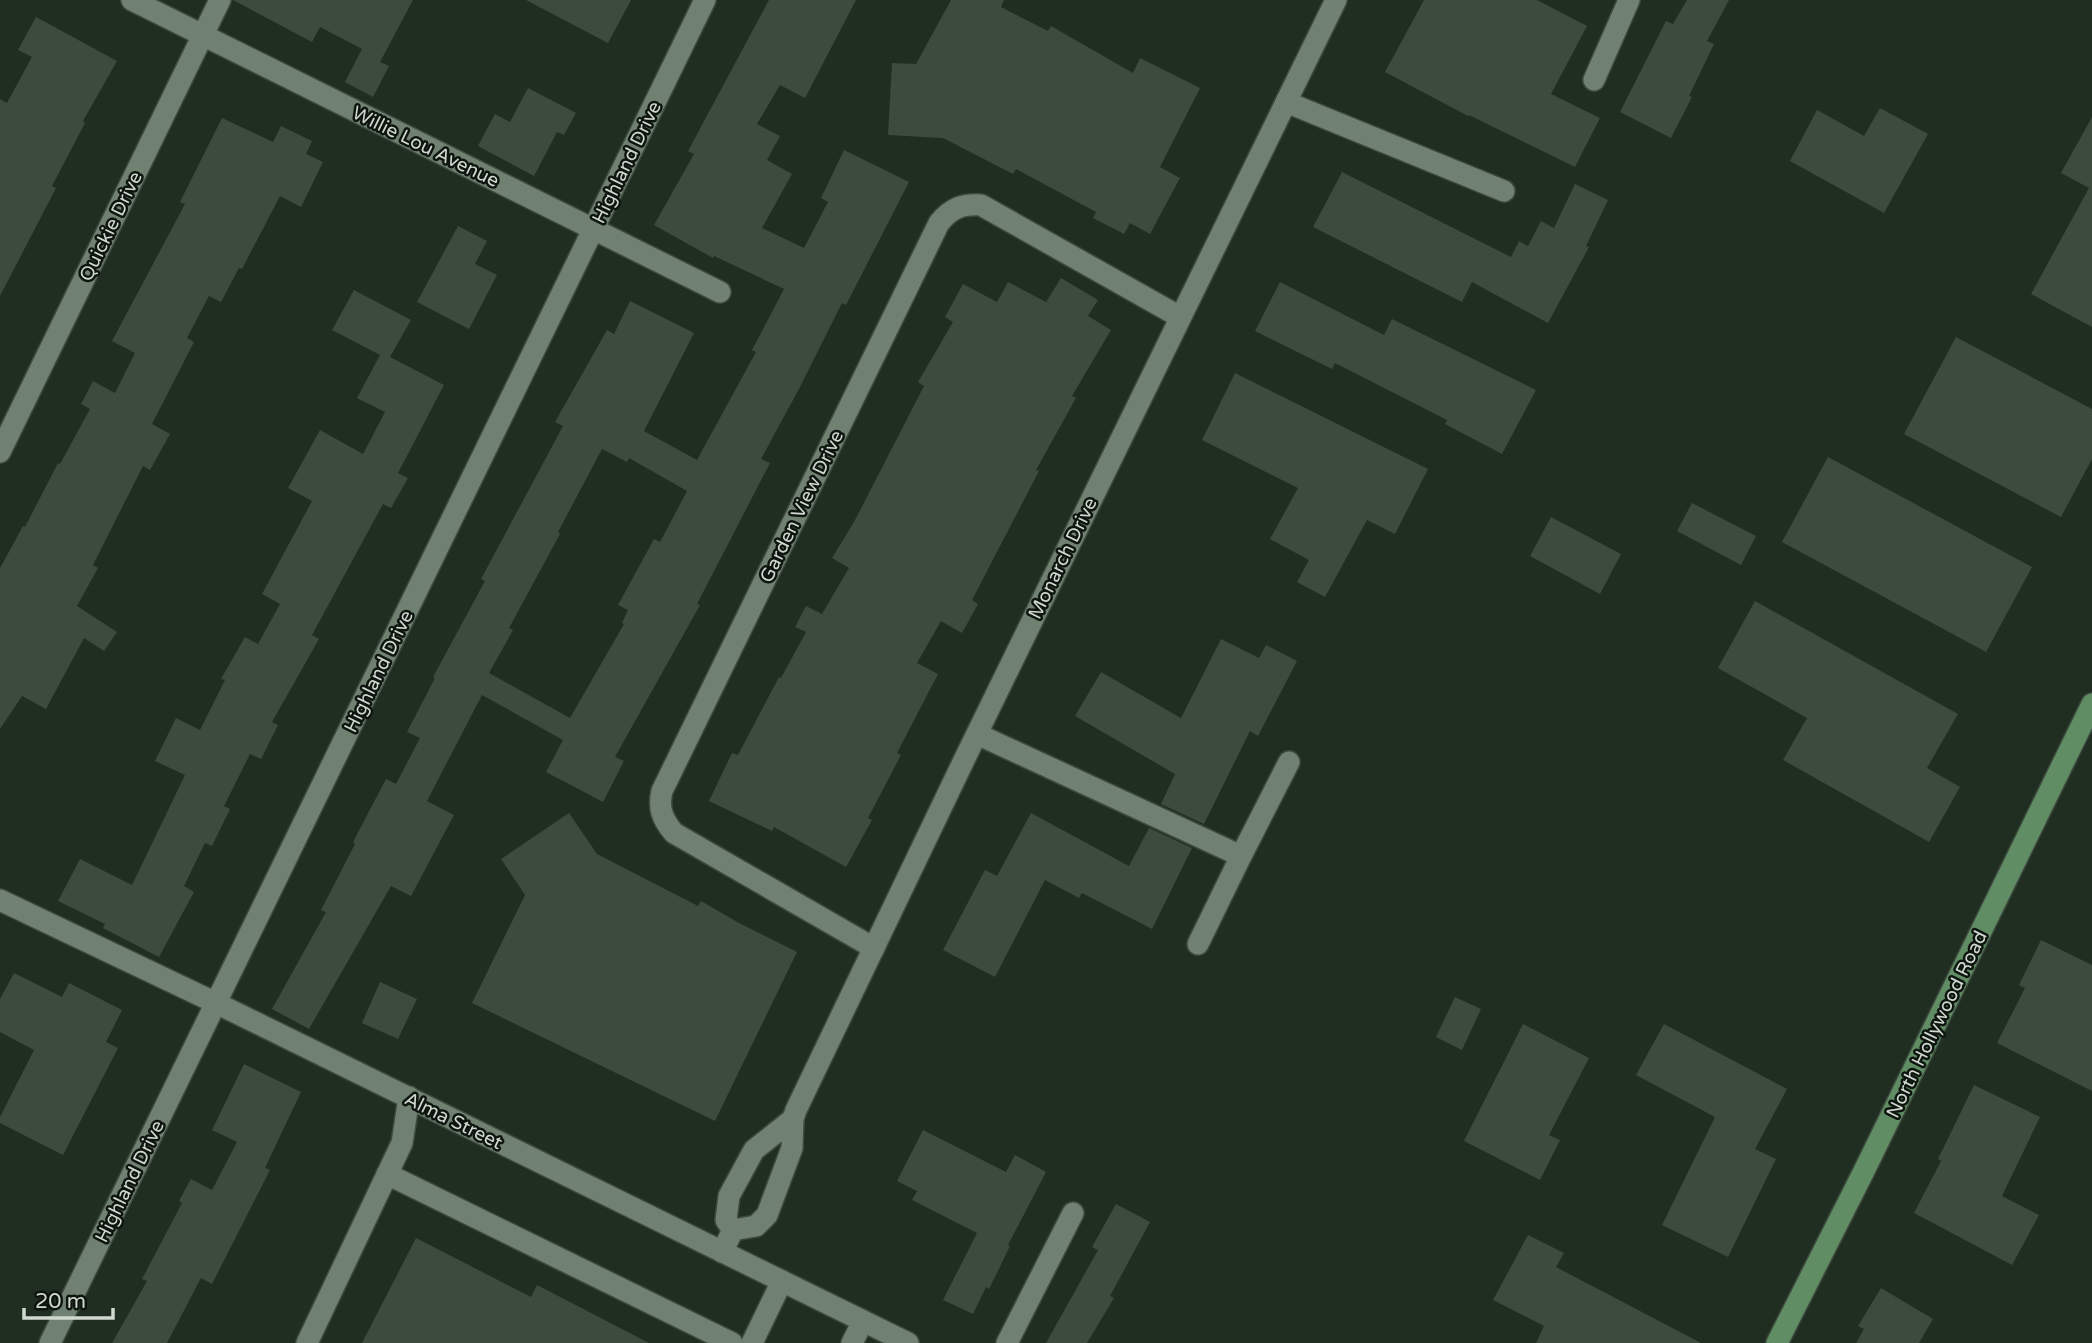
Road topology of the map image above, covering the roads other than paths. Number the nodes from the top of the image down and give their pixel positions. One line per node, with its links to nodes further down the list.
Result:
1 (132, 0): 6 (street, Willie Lou Avenue)
2 (220, 0): 6 (street, Quickie Drive)
3 (705, 0): 10 (street, Highland Drive)
4 (1336, 0): 8 (street, Monarch Drive)
5 (1629, 0): 7 (street)
6 (203, 35): 10 (street, Willie Lou Avenue); 13 (street, Quickie Drive)
7 (1594, 80)
8 (1286, 102): 9 (street); 12 (street, Monarch Drive)
9 (1504, 191)
10 (593, 229): 11 (street, Willie Lou Avenue); 21 (street, Highland Drive)
11 (720, 292)
12 (1180, 317): 15 (street, Monarch Drive); 20 (street, Garden View Drive)
13 (0, 452)
14 (2092, 704): 37 (main road, North Hollywood Road)
15 (976, 734): 17 (street); 20 (street, Monarch Drive)
16 (1289, 762): 17 (street)
17 (1241, 856): 19 (street)
18 (0, 900): 21 (street, Alma Street)
19 (1198, 944)
20 (874, 948): 23 (street, Monarch Drive)
21 (216, 1003): 22 (street, Alma Street); 30 (street, Highland Drive)
22 (409, 1097): 24 (street); 27 (street, Alma Street)
23 (793, 1119): 26 (street, Monarch Drive); 26 (street, Monarch Drive)
24 (387, 1174): 31 (street); 32 (street)
25 (1073, 1213): 36 (street)
26 (733, 1230): 27 (street)
27 (722, 1252): 28 (street, Alma Street)
28 (782, 1281): 29 (street, Alma Street); 33 (street)
29 (863, 1321): 34 (street); 35 (street, Alma Street)
30 (50, 1343)
31 (307, 1343)
32 (732, 1343)
33 (752, 1343)
34 (852, 1343)
35 (908, 1343)
36 (1007, 1343)
37 (1777, 1343)

